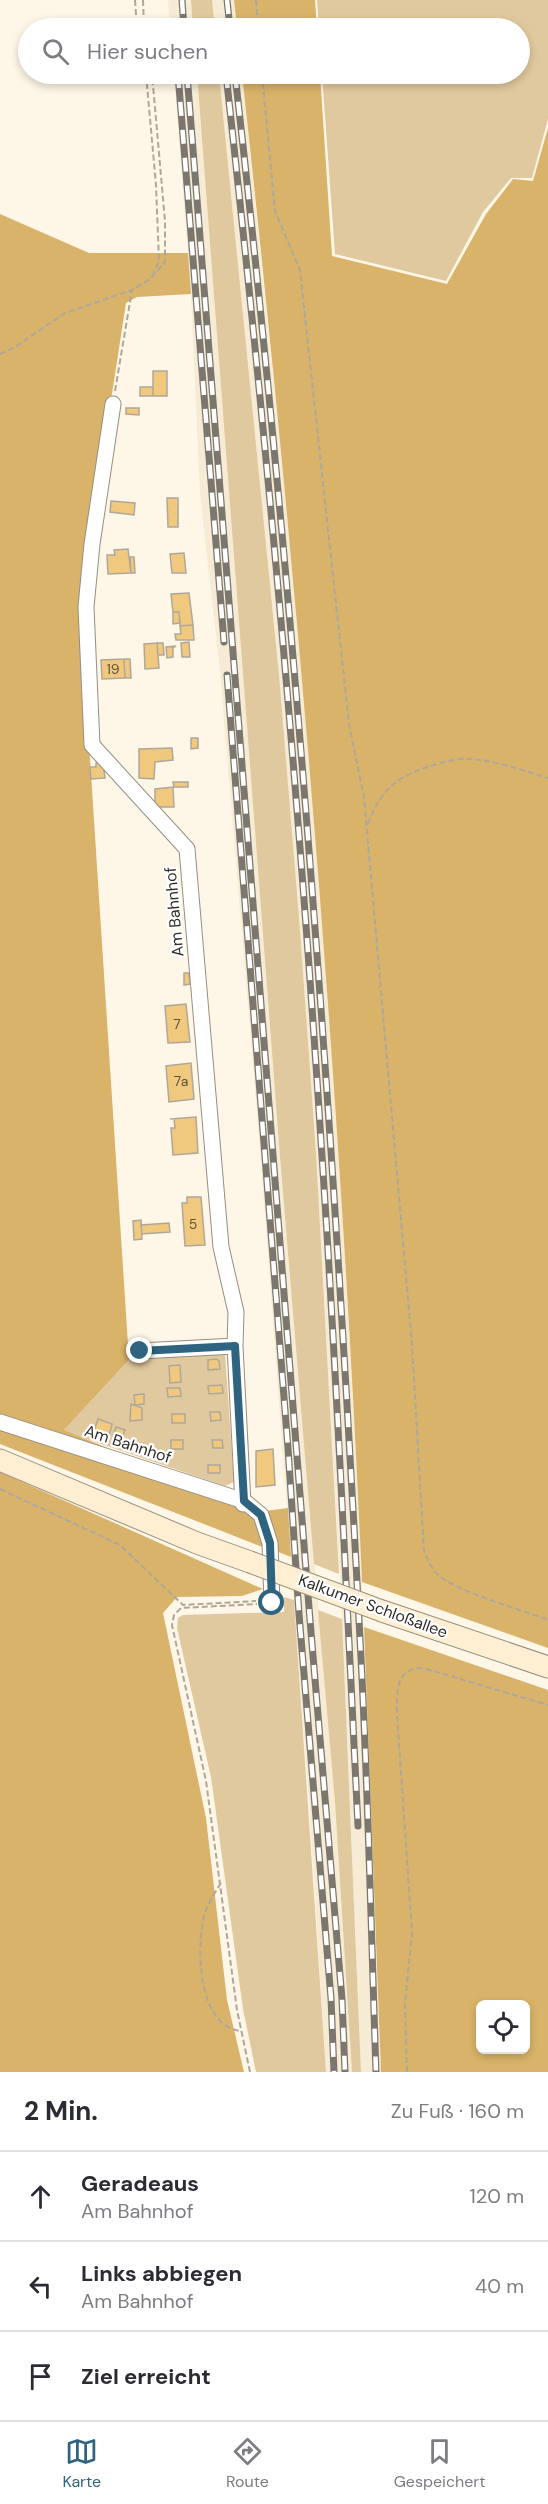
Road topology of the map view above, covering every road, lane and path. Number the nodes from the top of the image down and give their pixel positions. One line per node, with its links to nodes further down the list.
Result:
1 (135, 0): 4 (path)
2 (143, 0): 5 (path)
3 (256, 0): 6 (path)
4 (136, 18)
5 (144, 18)
6 (257, 18)
7 (147, 84): 10 (path)
8 (153, 84): 10 (path)
9 (263, 84): 15 (path)
10 (150, 279): 11 (path)
11 (132, 290): 12 (path); 13 (path)
12 (0, 354)
13 (113, 404): 16 (street, Am Bahnhof)
14 (548, 778): 15 (path)
15 (367, 826): 23 (path)
16 (235, 1346): 17 (street); 21 (street, Am Bahnhof)
17 (140, 1351)
18 (0, 1422): 21 (street, Am Bahnhof)
19 (0, 1460): 24 (main road, Kalkumer Schloßallee, bridge)
20 (0, 1490): 22 (path)
21 (244, 1502): 22 (street)
22 (264, 1602): 26 (path)
23 (548, 1620)
24 (548, 1667)
25 (548, 1705): 29 (path)
26 (221, 1883): 27 (path); 27 (path)
27 (242, 2031): 28 (path)
28 (250, 2072)
29 (407, 2072)

